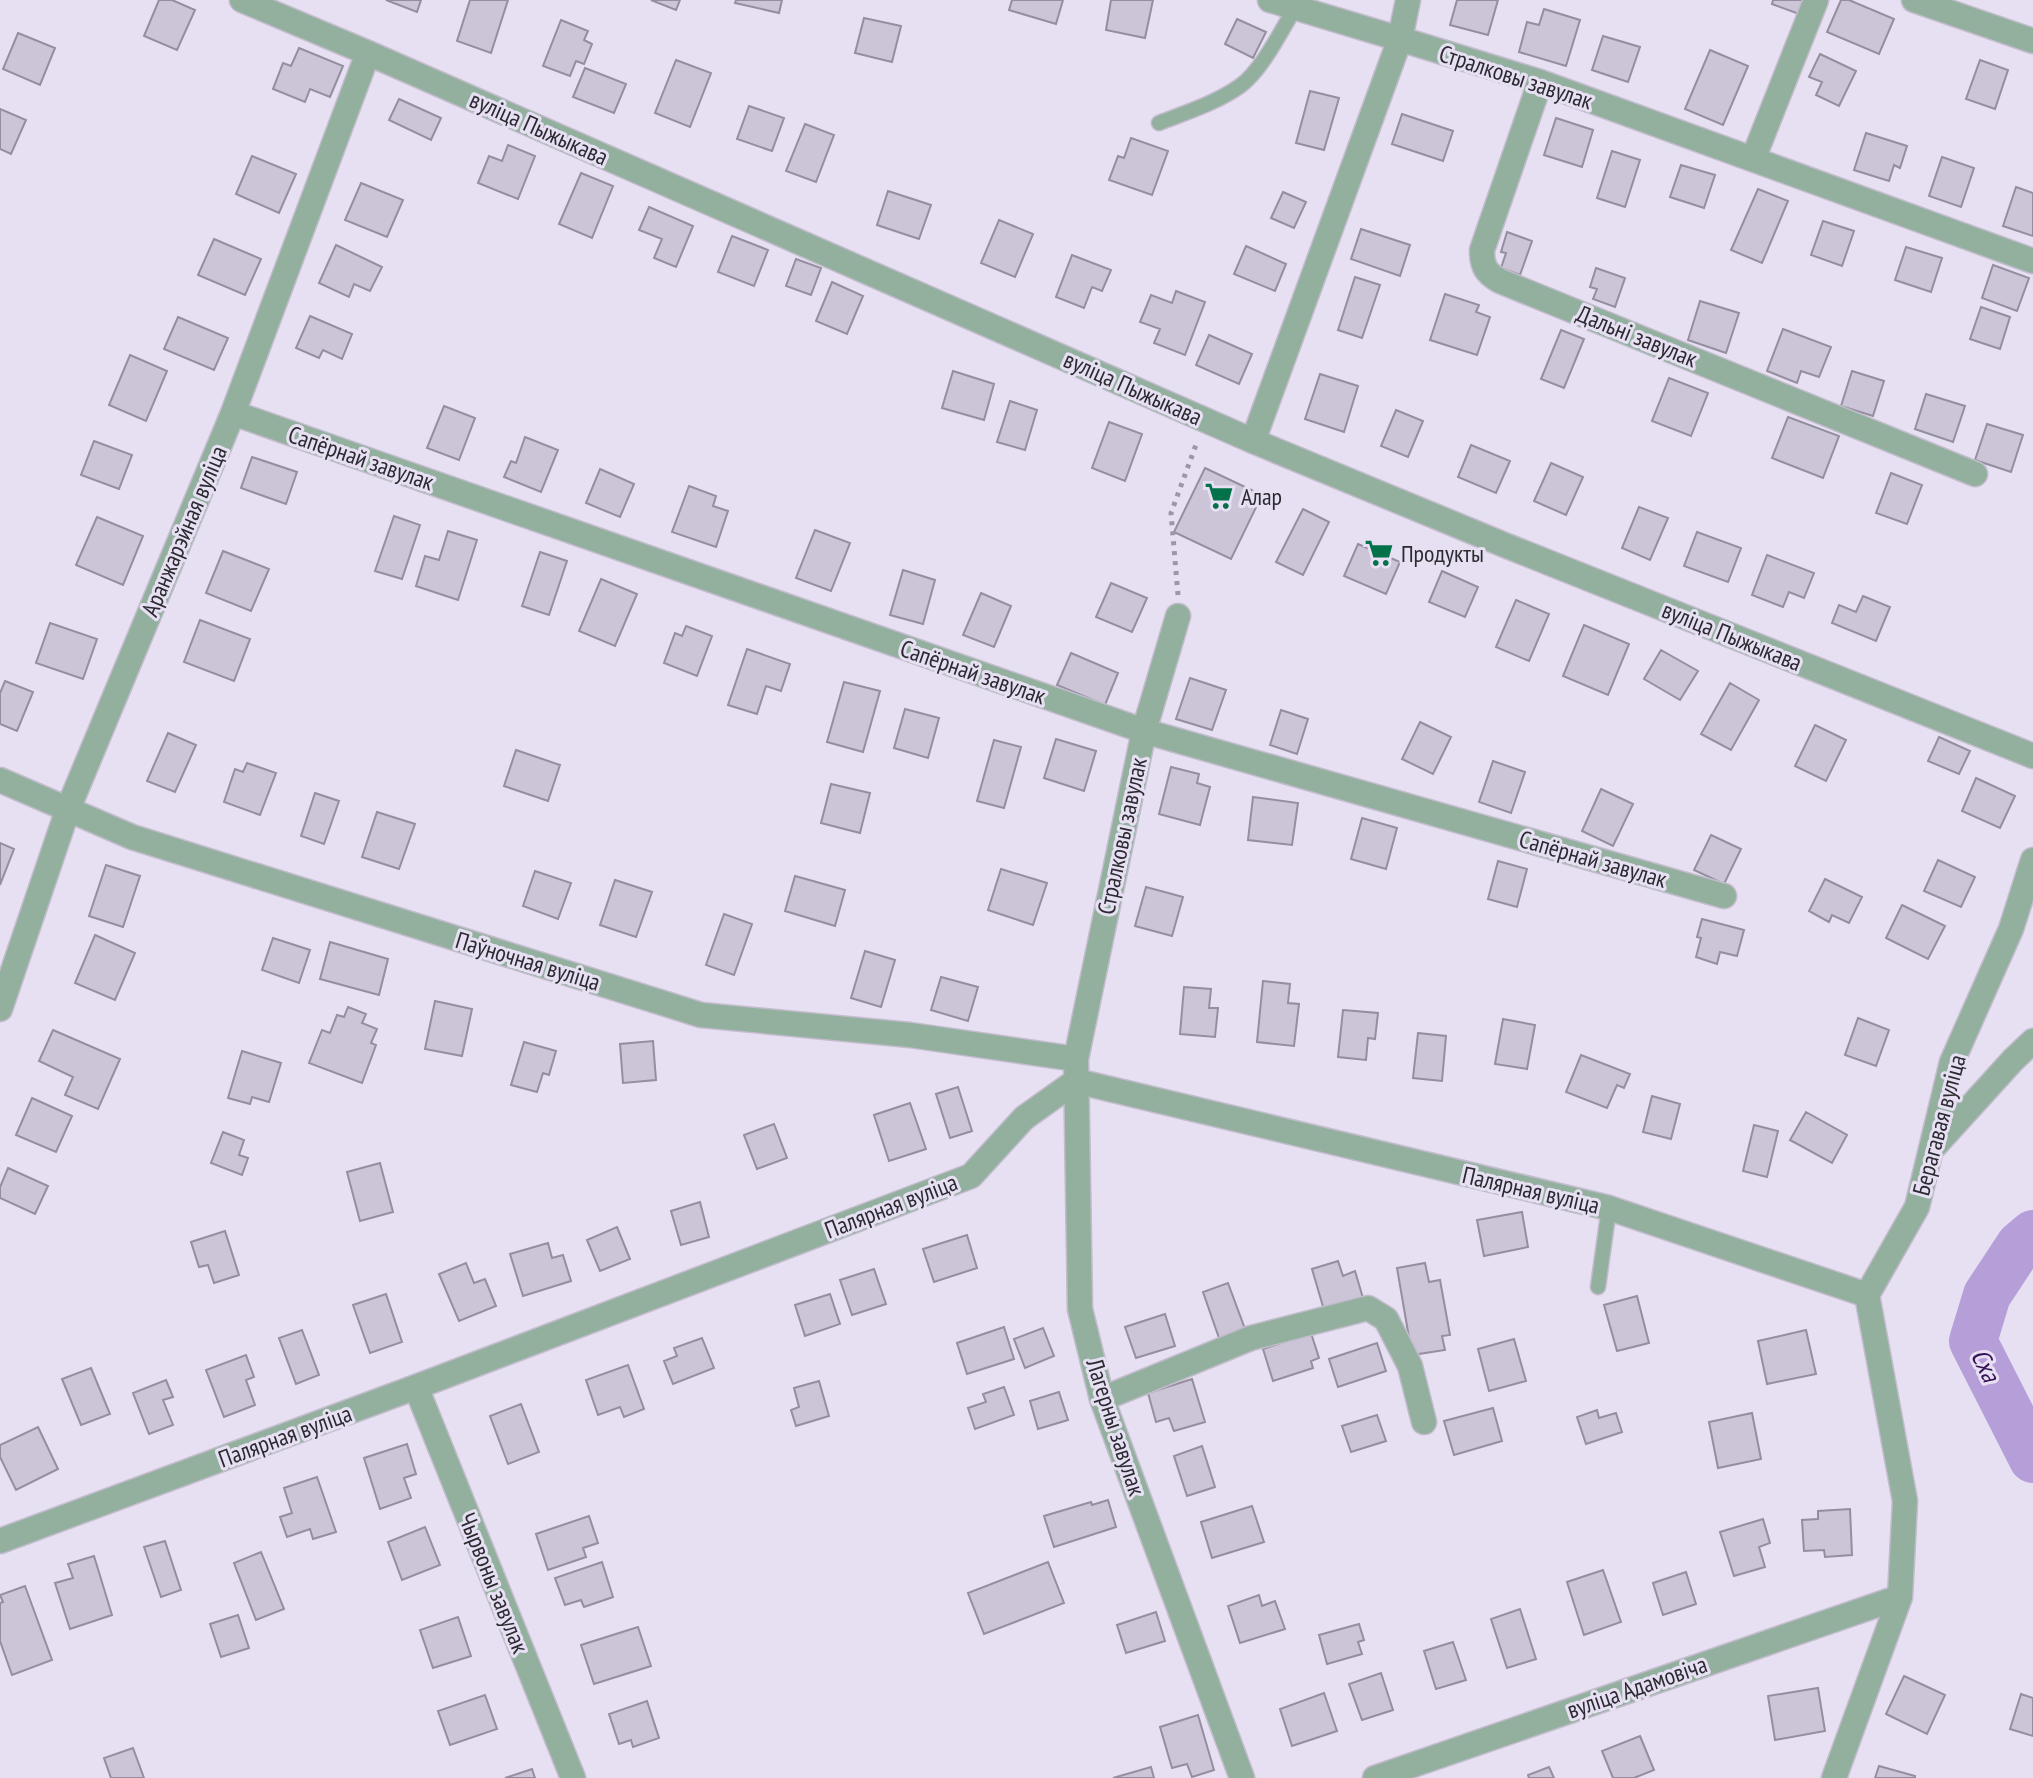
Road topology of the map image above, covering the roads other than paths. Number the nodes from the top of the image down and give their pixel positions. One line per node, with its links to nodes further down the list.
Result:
1 (242, 0): 9 (street, вуліца Пыжыкава)
2 (1270, 0): 6 (street, Стралковы завулак)
3 (1408, 0): 7 (street)
4 (1816, 0): 12 (street)
5 (1914, 0): 8 (street)
6 (1295, 8): 7 (street, Стралковы завулак); 11 (lane)
7 (1400, 39): 10 (street, Стралковы завулак); 15 (street)
8 (2033, 41)
9 (368, 53): 14 (street, Аранжарэйная вуліца); 15 (street, вуліца Пыжыкава)
10 (1540, 82): 12 (street, Стралковы завулак); 16 (street, Дальні завулак)
11 (1159, 123)
12 (1753, 159): 13 (street, Стралковы завулак)
13 (2033, 261)
14 (233, 413): 18 (street, Сапёрнай завулак); 21 (street, Аранжарэйная вуліца)
15 (1253, 441): 19 (street, вуліца Пыжыкава)
16 (1975, 474)
17 (1178, 616): 18 (street, Стралковы завулак)
18 (1144, 731): 23 (street, Сапёрнай завулак); 26 (street, Стралковы завулак)
19 (2033, 756)
20 (0, 780): 21 (street, Паўночная вуліца)
21 (68, 809): 24 (street, Аранжарэйная вуліца); 26 (street, Паўночная вуліца)
22 (2033, 860): 27 (street, Берагавая вуліца)
23 (1724, 896)
24 (0, 1009)
25 (2033, 1041): 27 (street)
26 (1076, 1070): 28 (street, Палярная вуліца); 31 (street, Палярная вуліца); 32 (street, Лагерны завулак)
27 (1931, 1150): 30 (street, Берагавая вуліца)
28 (1609, 1208): 29 (lane); 30 (street, Палярная вуліца)
29 (1598, 1287)
30 (1867, 1295): 35 (street)
31 (416, 1387): 34 (street, Палярная вуліца); 36 (street, Чырвоны завулак)
32 (1102, 1399): 33 (street); 37 (street, Лагерны завулак)
33 (1424, 1422)
34 (0, 1541)
35 (1900, 1597): 38 (street, вуліца Адамовіча); 39 (street)
36 (573, 1778)
37 (1242, 1778)
38 (1375, 1778)
39 (1834, 1778)

